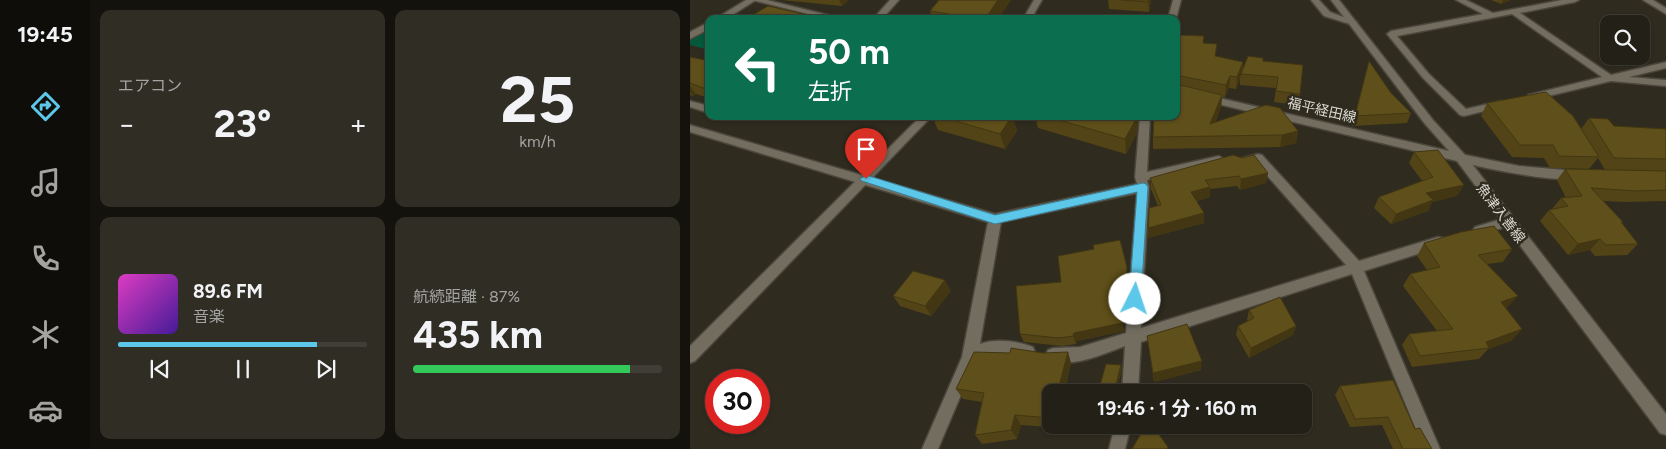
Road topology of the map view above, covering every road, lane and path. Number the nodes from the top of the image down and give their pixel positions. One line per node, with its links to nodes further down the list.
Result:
1 (752, 0): 13 (street)
2 (756, 0): 14 (street)
3 (895, 0): 15 (street)
4 (1038, 0): 16 (street)
5 (1177, 0): 17 (street)
6 (1315, 0): 19 (street)
7 (1335, 0): 19 (street, 魚津入善線)
8 (1460, 0): 18 (street)
9 (1575, 0): 12 (street)
10 (1647, 0): 11 (street)
11 (1666, 11)
12 (1514, 12): 18 (street); 23 (street)
13 (726, 15)
14 (822, 15)
15 (881, 15)
16 (1029, 15)
17 (1173, 15)
18 (1490, 15): 26 (street)
19 (1353, 22): 33 (street, 魚津入善線)
20 (705, 27): 21 (street)
21 (690, 36)
22 (1666, 65): 23 (street)
23 (1609, 78): 24 (street); 26 (street)
24 (1666, 82)
25 (1180, 92): 33 (street, 福平経田線)
26 (1540, 95): 28 (street)
27 (690, 104): 29 (street)
28 (1552, 107)
29 (705, 109)
30 (923, 120): 35 (street)
31 (1145, 120): 36 (street)
32 (690, 128): 35 (street)
33 (1461, 158): 34 (street, 福平経田線); 38 (street, 魚津入善線)
34 (1592, 175)
35 (866, 179): 37 (street); 43 (street)
36 (1142, 182): 37 (street); 41 (street); 42 (street)
37 (995, 220): 44 (street)
38 (1508, 222): 39 (street); 46 (street, 魚津入善線)
39 (1470, 233)
40 (1451, 238): 41 (street)
41 (1356, 267): 42 (street); 50 (street)
42 (1132, 337): 44 (street); 45 (street)
43 (690, 356)
44 (970, 357): 48 (street)
45 (1130, 384)
46 (1666, 427)
47 (1121, 434): 49 (street)
48 (930, 449)
49 (1117, 449)
50 (1432, 449)

